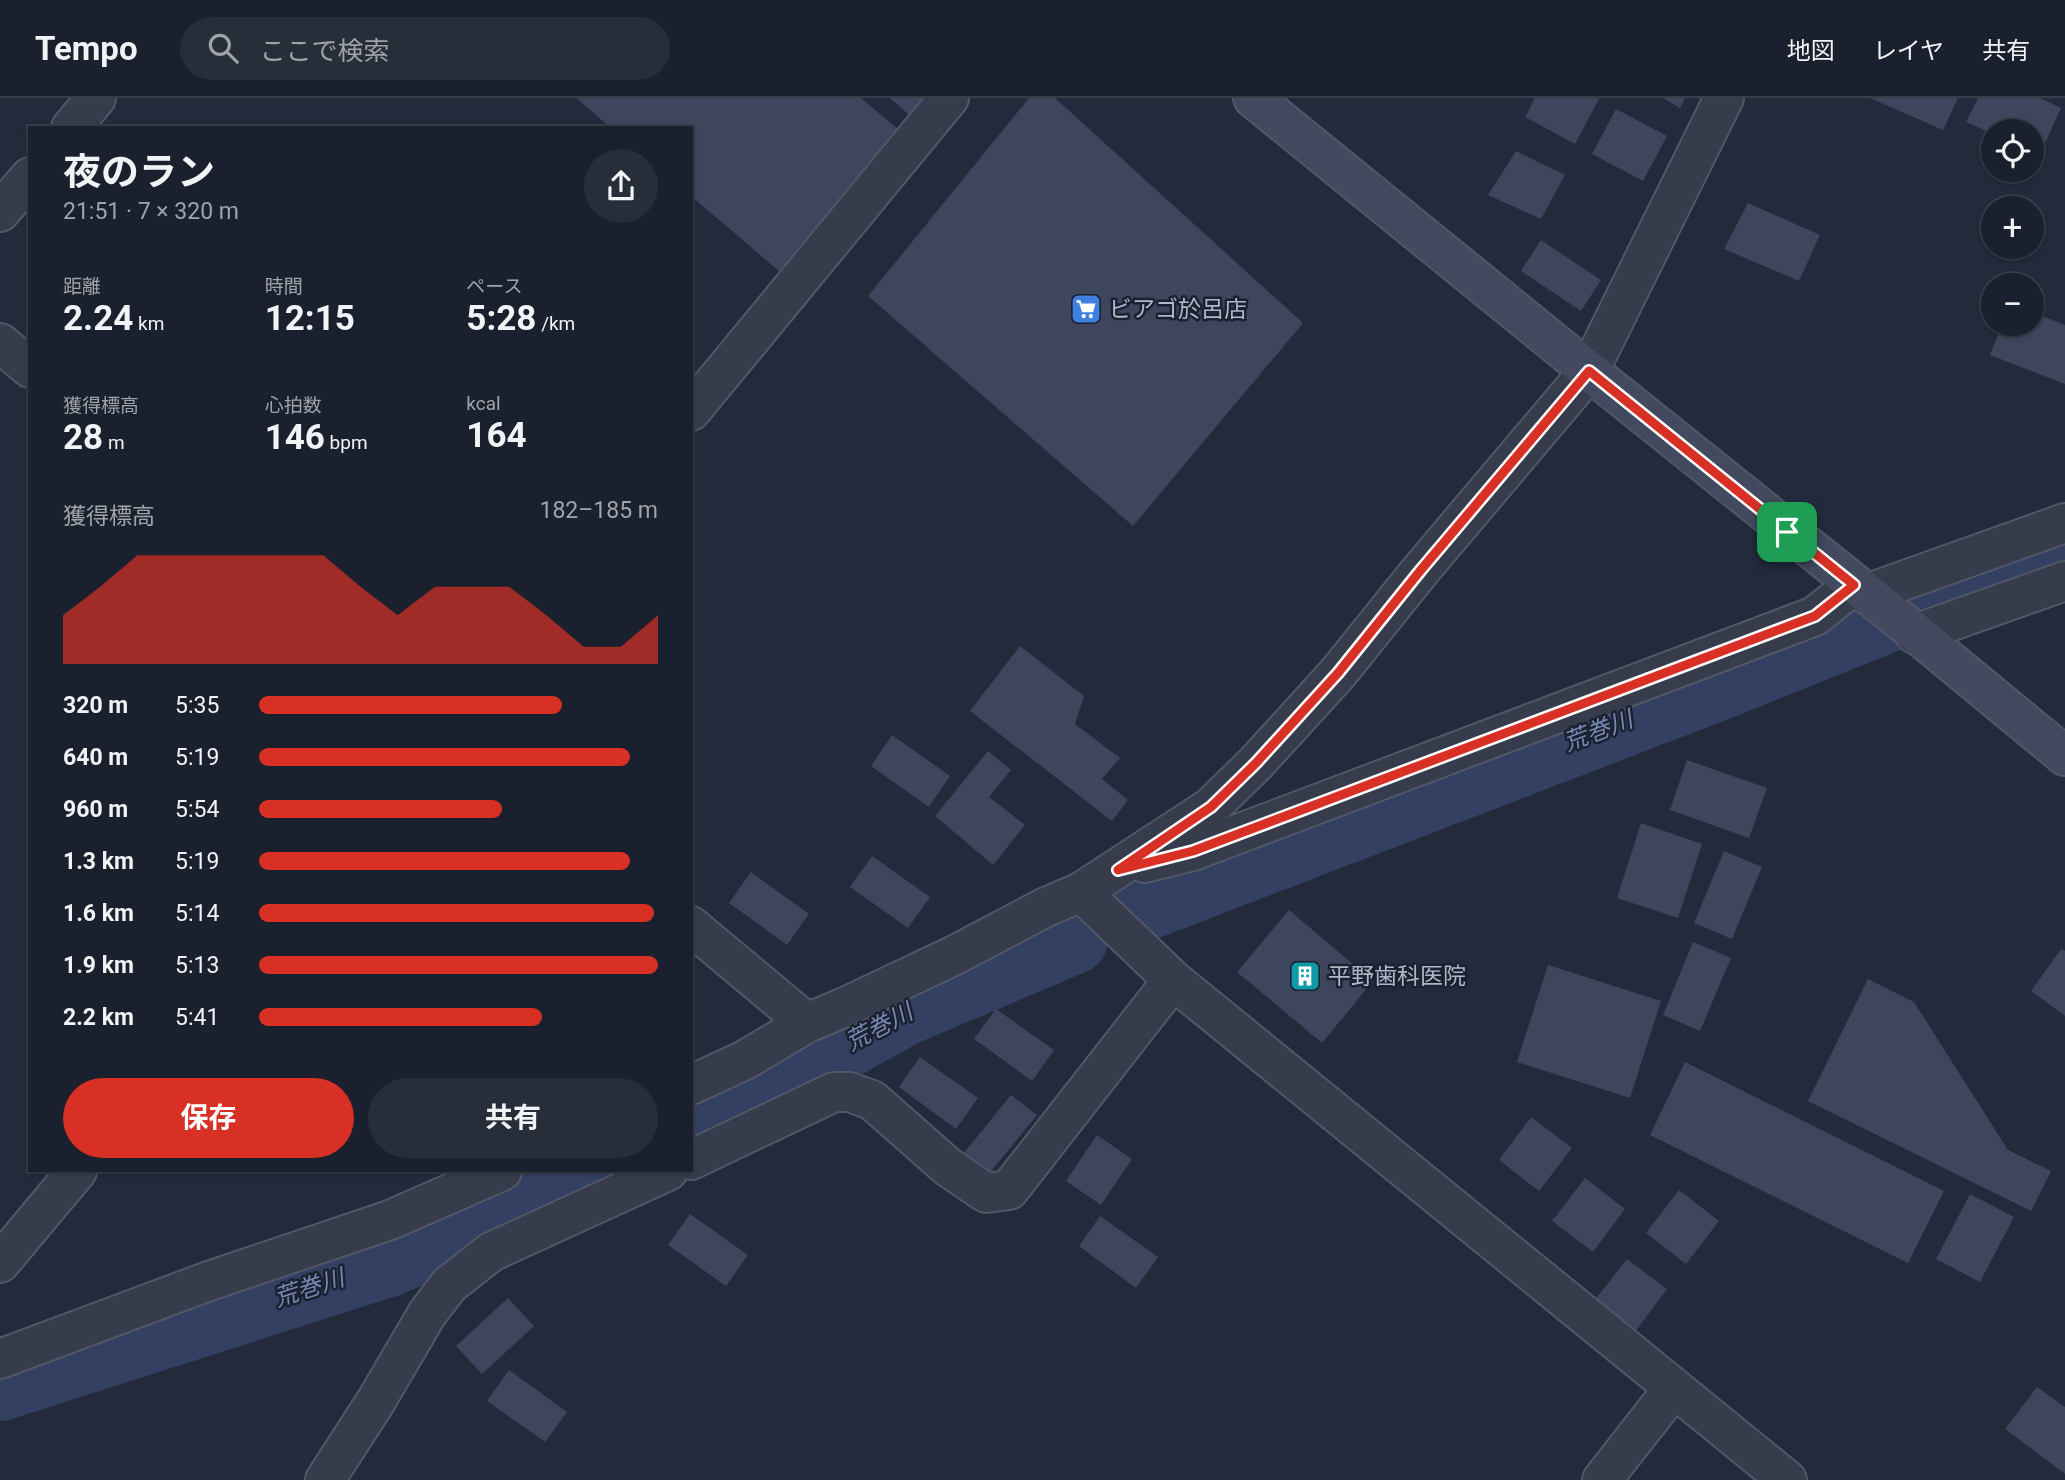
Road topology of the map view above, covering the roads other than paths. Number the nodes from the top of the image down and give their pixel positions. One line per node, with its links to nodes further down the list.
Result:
1 (96, 98): 5 (street)
2 (949, 98): 11 (street)
3 (1253, 98): 10 (street)
4 (1724, 98): 10 (street)
5 (73, 126)
6 (28, 179): 7 (street)
7 (0, 212)
8 (0, 343): 9 (street)
9 (28, 366)
10 (1589, 371): 14 (street); 16 (street)
11 (693, 409)
12 (2065, 523): 14 (street)
13 (2065, 581): 14 (street)
14 (1884, 608): 15 (street); 16 (street)
15 (2065, 756)
16 (1118, 870): 17 (street)
17 (1081, 892): 19 (street); 20 (street)
18 (693, 928): 20 (street)
19 (1173, 980): 22 (street); 28 (street)
20 (807, 1023): 21 (street)
21 (693, 1084)
22 (693, 1159)
23 (76, 1172): 26 (street)
24 (500, 1172): 27 (street)
25 (666, 1172): 29 (street)
26 (0, 1264)
27 (0, 1359)
28 (1674, 1388): 30 (street); 31 (street)
29 (326, 1480)
30 (1602, 1480)
31 (1787, 1480)

